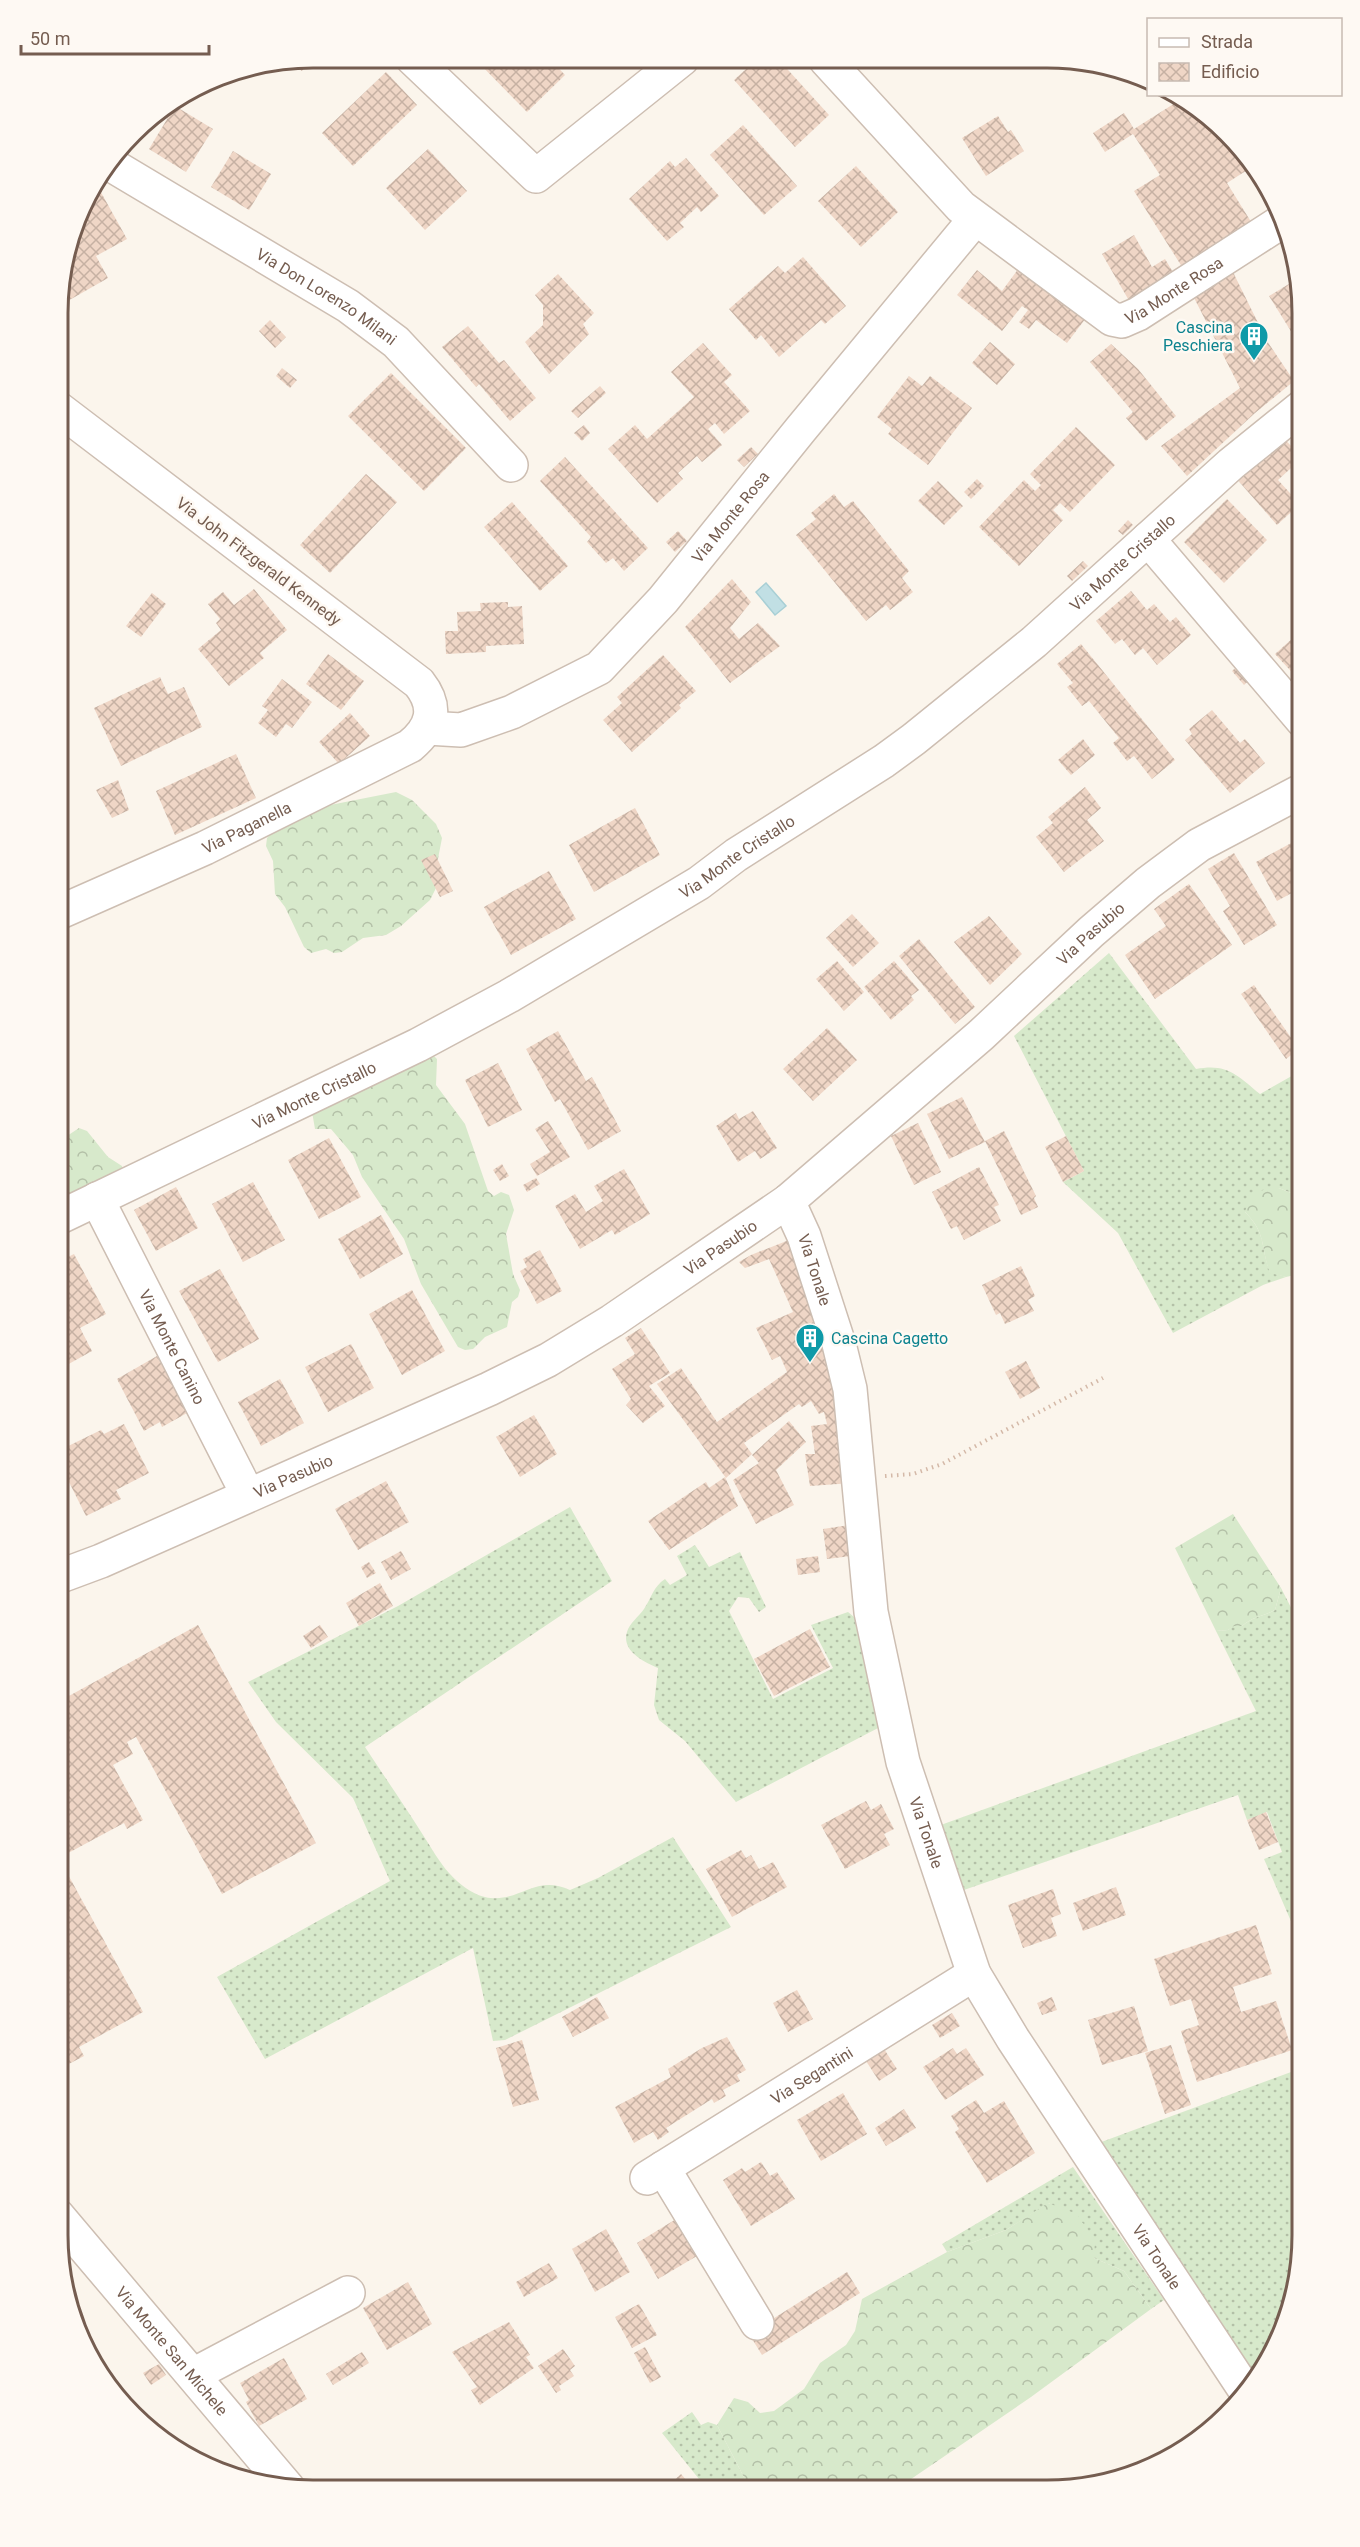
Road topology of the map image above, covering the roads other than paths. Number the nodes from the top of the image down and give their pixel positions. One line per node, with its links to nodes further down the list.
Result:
1 (423, 68): 2 (street)
2 (671, 68)
3 (833, 68): 5 (street, Via Monte Rosa)
4 (115, 167): 9 (street, Via Don Lorenzo Milani)
5 (975, 219): 6 (street, Via Monte Rosa); 12 (street, Via Monte Rosa)
6 (1276, 225)
7 (1292, 415): 10 (street, Via Monte Cristallo)
8 (68, 416): 12 (street, Via John Fitzgerald Kennedy)
9 (511, 465)
10 (1148, 539): 11 (street); 15 (street, Via Monte Cristallo)
11 (1292, 708)
12 (427, 728): 14 (street, Via Paganella)
13 (1292, 796): 16 (street, Via Pasubio)
14 (68, 908)
15 (97, 1199): 17 (street, Via Monte Cristallo); 18 (street, Via Monte Canino)
16 (789, 1201): 18 (street, Via Pasubio); 20 (street, Via Tonale)
17 (68, 1213)
18 (248, 1495): 19 (street, Via Pasubio)
19 (68, 1573)
20 (974, 1974): 23 (street, Via Segantini); 25 (street, Via Tonale)
21 (68, 2228): 24 (street, Via Monte San Michele)
22 (348, 2292): 24 (street)
23 (757, 2323)
24 (192, 2375): 26 (street, Via Monte San Michele)
25 (1241, 2385)
26 (278, 2477)

